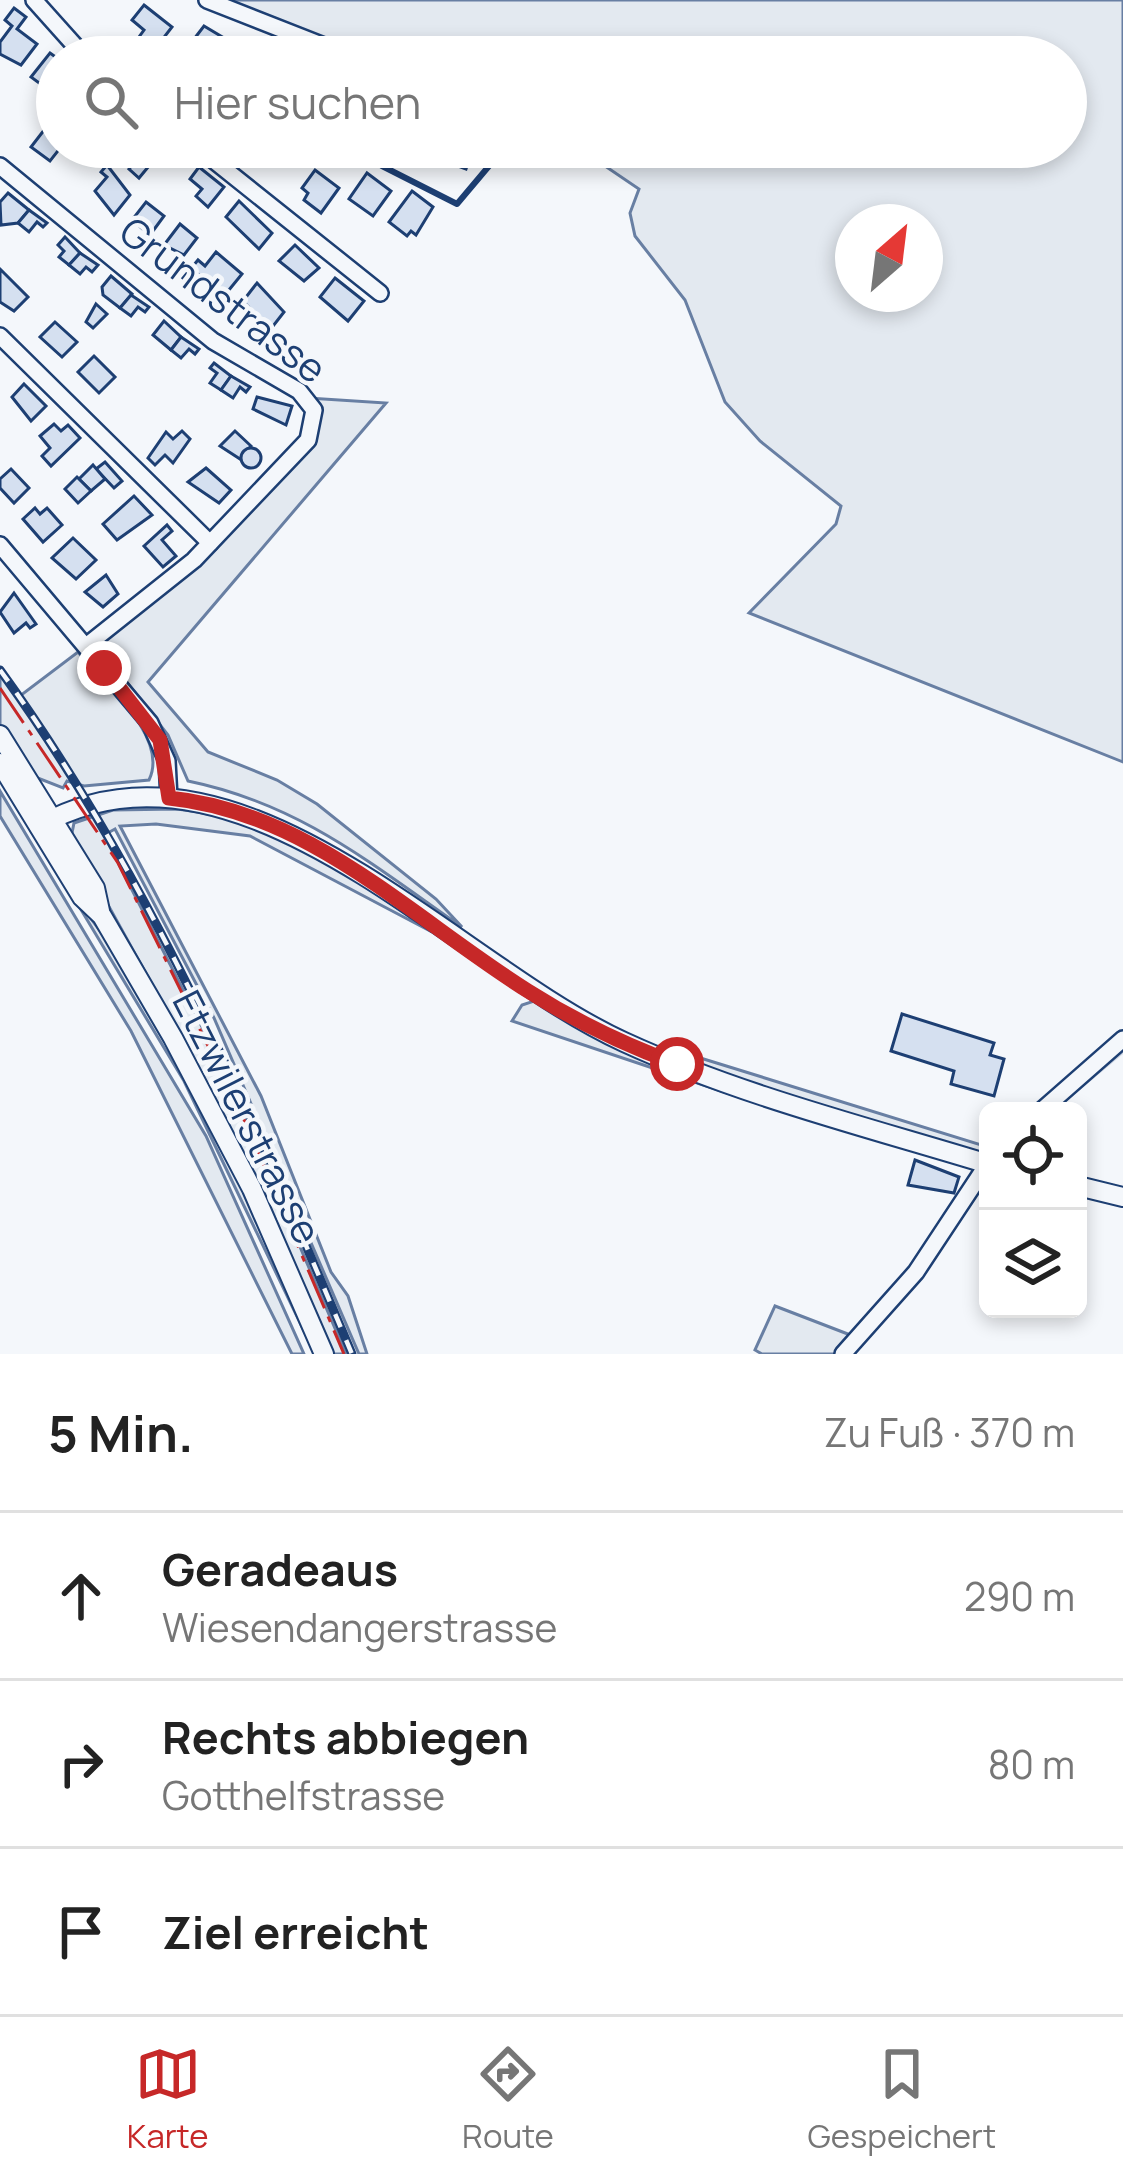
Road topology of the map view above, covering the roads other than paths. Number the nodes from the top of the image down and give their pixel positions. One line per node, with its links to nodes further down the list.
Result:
1 (34, 0): 3 (street)
2 (207, 0): 4 (street)
3 (66, 36)
4 (299, 36)
5 (0, 166): 9 (street, Grundstrasse)
6 (223, 168): 7 (street)
7 (380, 293)
8 (0, 336): 9 (street)
9 (210, 543): 11 (street, Grundstrasse)
10 (0, 545): 11 (street)
11 (86, 646): 14 (street)
12 (0, 735): 15 (main road, Etzwilerstrasse)
13 (0, 764): 15 (main road, Etzwilerstrasse)
14 (169, 798): 15 (main road); 18 (main road)
15 (46, 822): 22 (main road, Etzwilerstrasse)
16 (1123, 1039): 17 (street)
17 (1052, 1102)
18 (979, 1160)
19 (979, 1177): 23 (street)
20 (1087, 1188): 21 (main road)
21 (1123, 1196)
22 (323, 1354)
23 (843, 1354)

